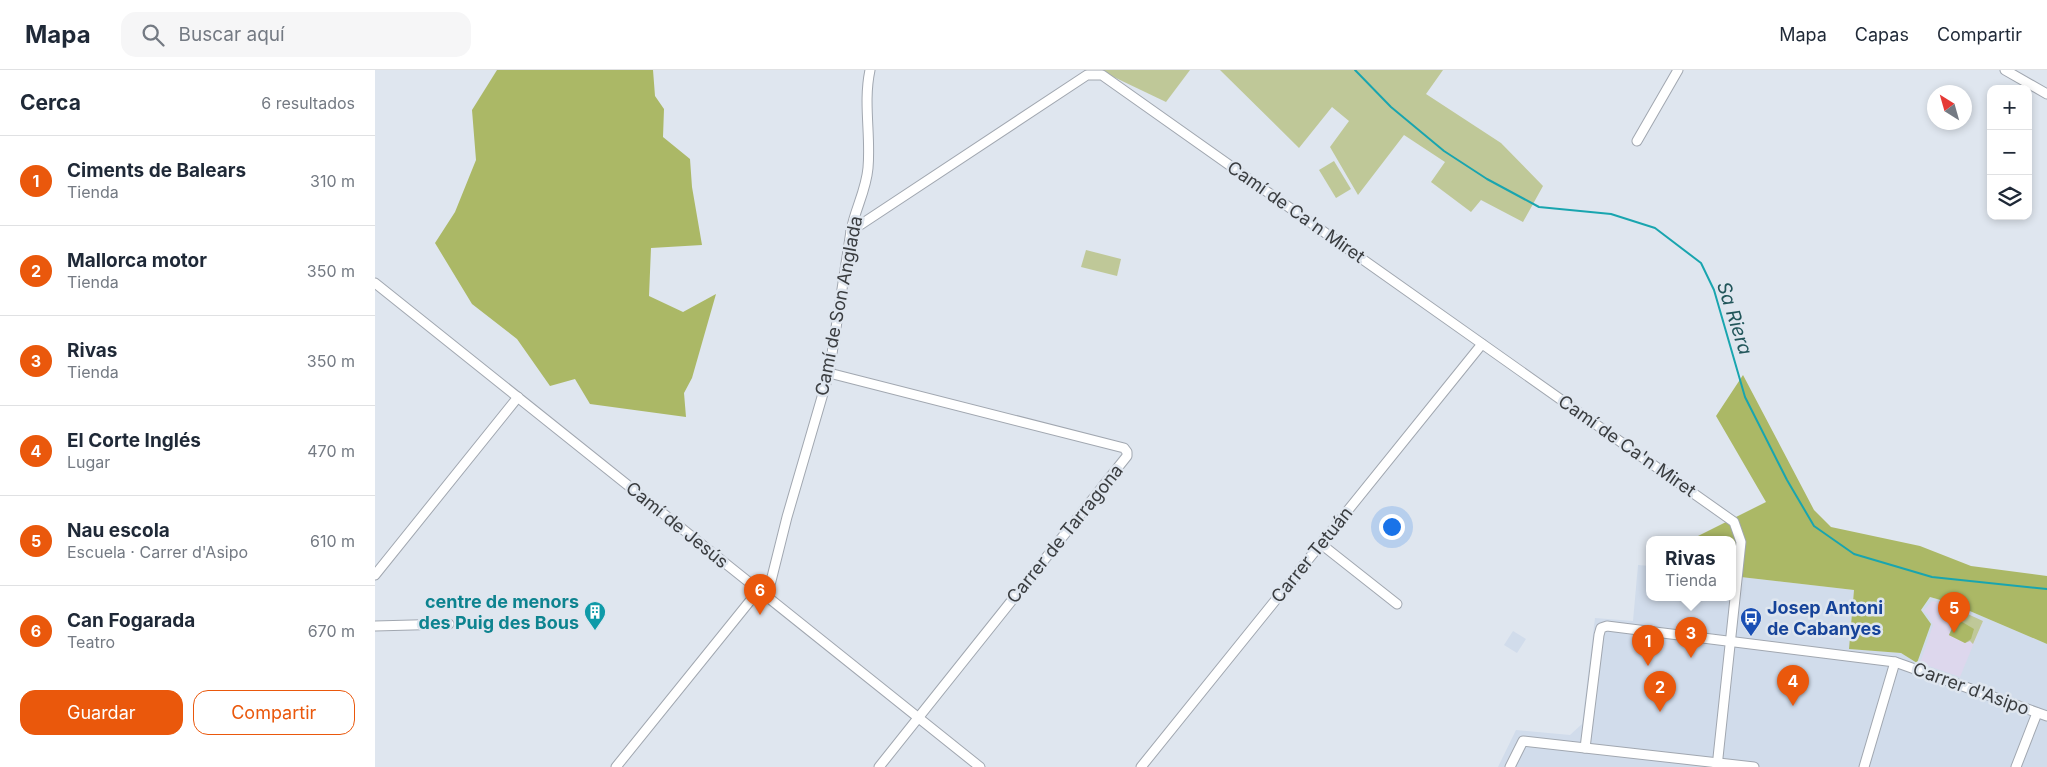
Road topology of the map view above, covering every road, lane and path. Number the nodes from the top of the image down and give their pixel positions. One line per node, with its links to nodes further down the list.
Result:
1 (870, 70): 6 (street, Camí de Son Anglada)
2 (1678, 70): 5 (street)
3 (2005, 70): 4 (street)
4 (2047, 94)
5 (1637, 141)
6 (851, 232): 8 (street, Camí de Ca'n Miret); 9 (street, Camí de Son Anglada)
7 (375, 283): 10 (street, Camí de Jesús)
8 (1482, 344): 11 (street, Carrer Tetuán); 14 (street, Camí de Ca'n Miret)
9 (829, 373): 15 (street, Camí de Son Anglada); 24 (street, Carrer de Tarragona)
10 (518, 397): 12 (street); 13 (street, Camí de Jesús)
11 (1321, 544): 17 (street); 30 (street, Carrer Tetuán)
12 (375, 575)
13 (758, 591): 15 (street, Camí de Jesús); 27 (street)
14 (1736, 592)
15 (767, 597): 24 (street, Camí de Jesús)
16 (1735, 601): 20 (street, Camí de Ca'n Miret)
17 (1397, 604)
18 (449, 624): 19 (street)
19 (375, 626)
20 (1731, 642): 21 (street, Carrer d'Asipo); 25 (street, Carrer d'Asipo); 26 (street)
21 (1895, 662): 22 (street, Carrer d'Asipo); 33 (street)
22 (2037, 712): 23 (street, Carrer d'Asipo); 34 (street)
23 (2047, 716)
24 (918, 718): 28 (street); 29 (street, Camí de Jesús)
25 (1585, 748): 26 (street); 31 (street)
26 (1717, 765): 32 (street)
27 (616, 767)
28 (879, 767)
29 (980, 767)
30 (1141, 767)
31 (1510, 767)
32 (1754, 767)
33 (1864, 767)
34 (2016, 767)

